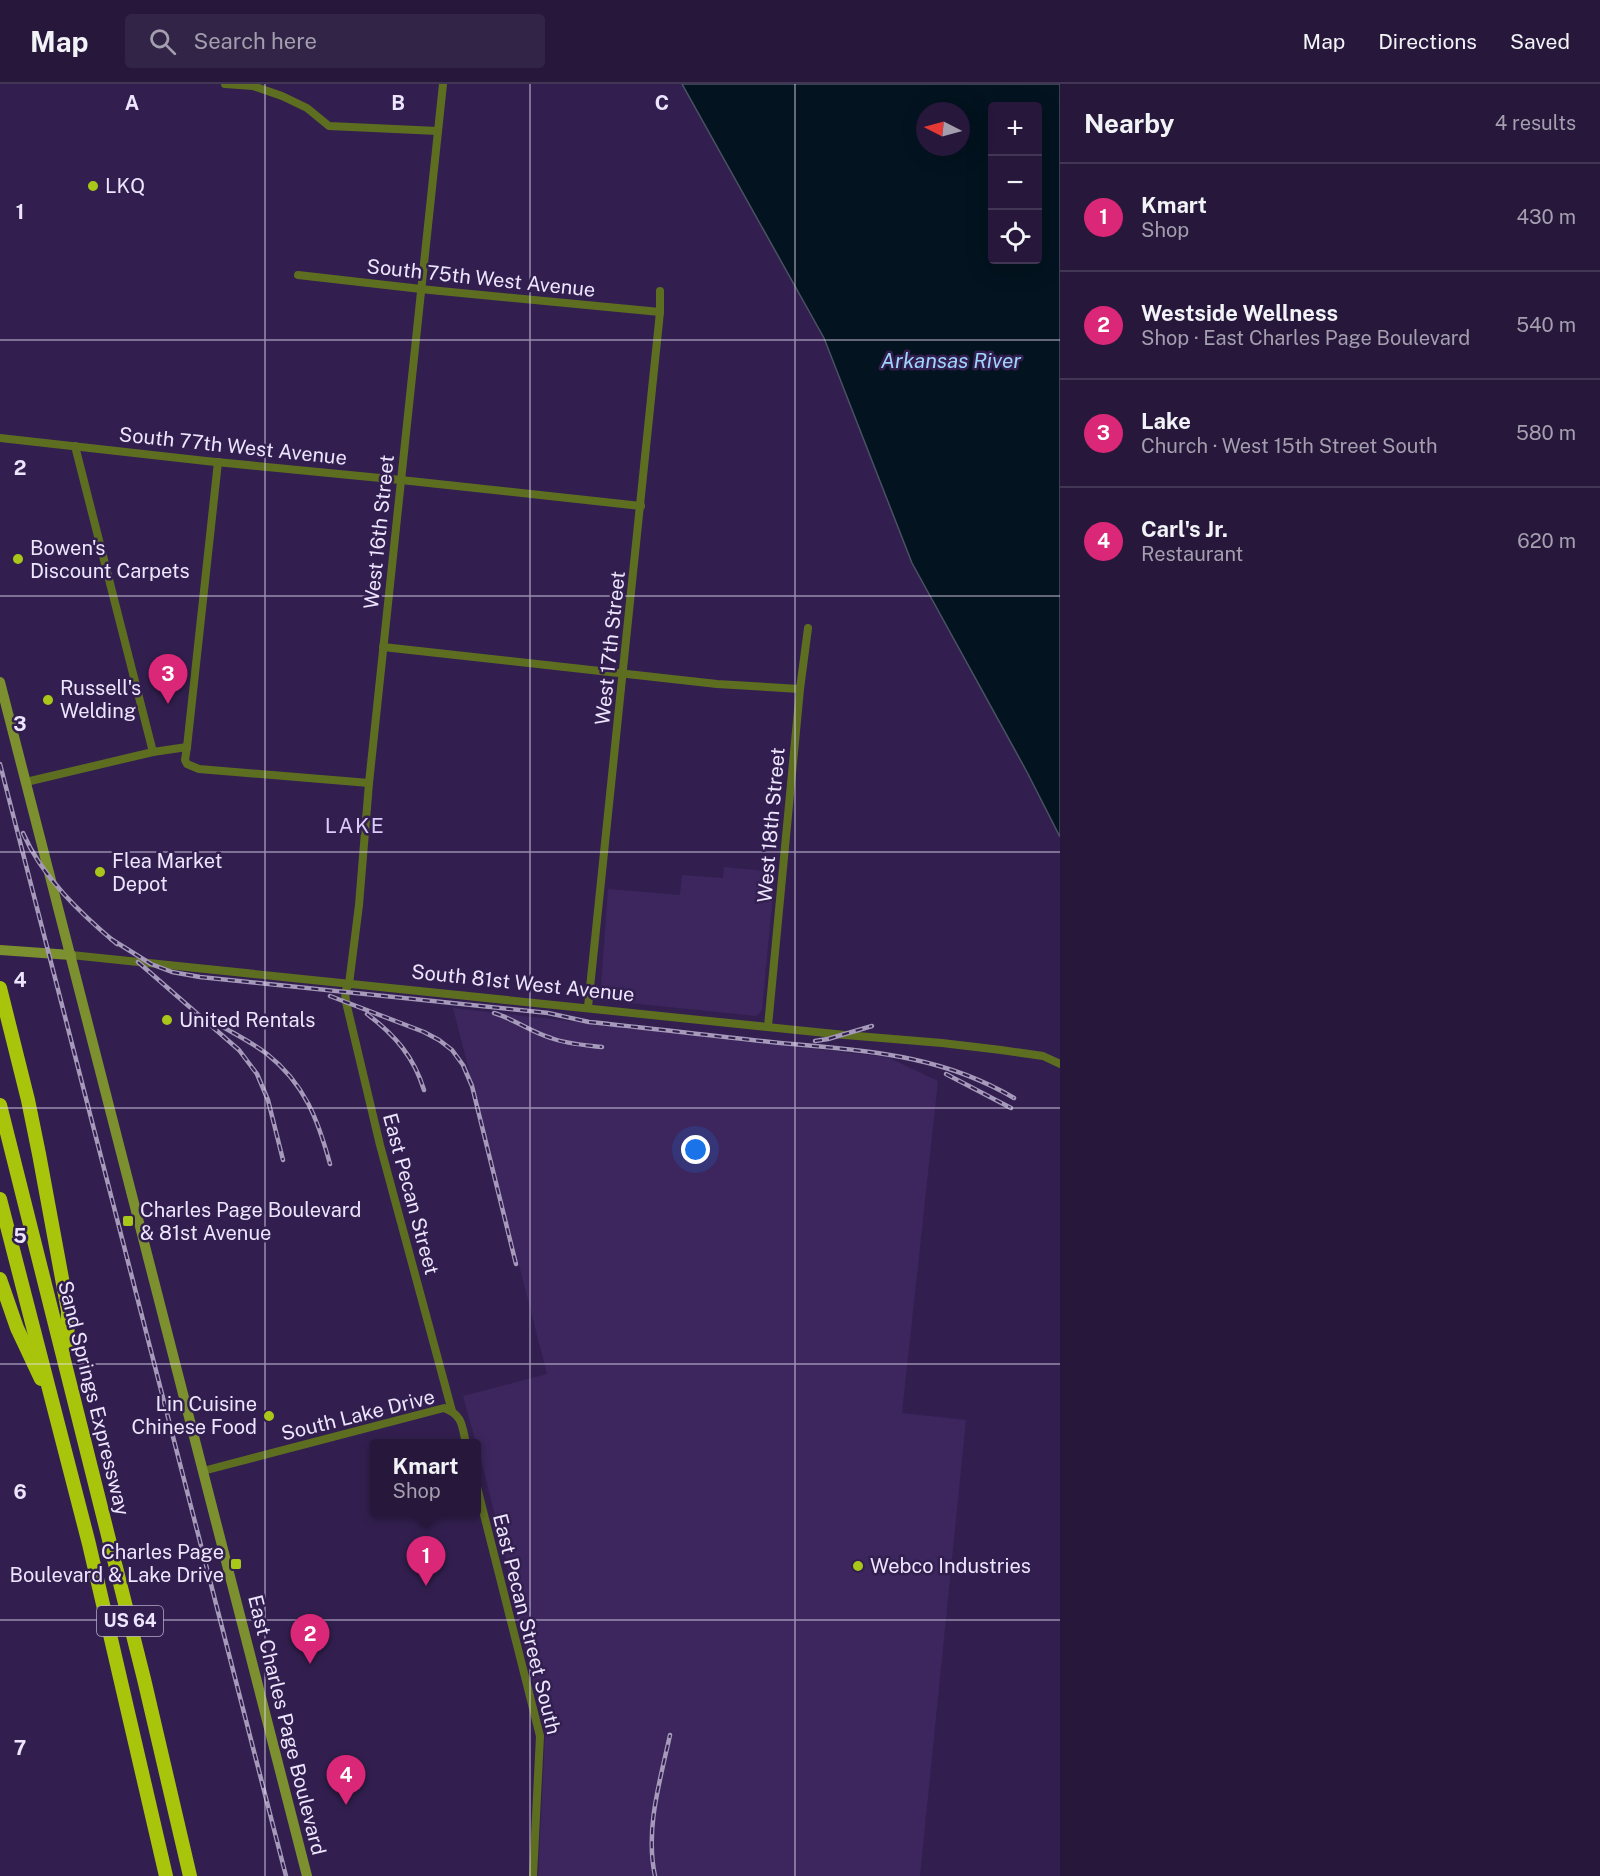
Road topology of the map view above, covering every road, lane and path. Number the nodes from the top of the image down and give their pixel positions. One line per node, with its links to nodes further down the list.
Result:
1 (225, 84): 3 (street)
2 (443, 84): 3 (street, West 16th Street)
3 (438, 131): 5 (street, West 16th Street)
4 (298, 275): 5 (street, South 75th West Avenue)
5 (420, 288): 7 (street, South 75th West Avenue); 11 (street, West 16th Street)
6 (660, 291): 7 (street, West 17th Street)
7 (660, 312): 12 (street, West 17th Street)
8 (0, 438): 9 (street, South 77th West Avenue)
9 (75, 446): 10 (street, South 77th West Avenue); 19 (street)
10 (218, 462): 11 (street, South 77th West Avenue); 18 (street)
11 (401, 480): 12 (street, South 77th West Avenue); 14 (street, West 16th Street)
12 (641, 506): 15 (street, West 17th Street)
13 (808, 628): 17 (street, West 18th Street)
14 (383, 646): 15 (street); 21 (street, West 16th Street)
15 (624, 673): 17 (street); 26 (street, West 17th Street)
16 (0, 682): 20 (main road, East Charles Page Boulevard)
17 (800, 689): 27 (street, West 18th Street)
18 (187, 747): 19 (street); 21 (street)
19 (153, 752): 20 (street)
20 (26, 782): 23 (main road, East Charles Page Boulevard)
21 (369, 783): 24 (street, West 16th Street)
22 (0, 950): 23 (main road, South 81st West Avenue)
23 (71, 956): 24 (street, South 81st West Avenue); 36 (main road, East Charles Page Boulevard)
24 (349, 984): 26 (street, South 81st West Avenue); 34 (street, East Pecan Street)
25 (0, 988): 32 (highway)
26 (588, 1007): 27 (street, South 81st West Avenue)
27 (768, 1026): 28 (street, South 81st West Avenue)
28 (1060, 1064)
29 (0, 1105): 32 (highway, Sand Springs Expressway / US 64)
30 (0, 1199): 33 (highway, Sand Springs Expressway / US 64)
31 (0, 1279): 33 (highway)
32 (67, 1366): 39 (highway, Sand Springs Expressway / US 64)
33 (55, 1409): 38 (highway, Sand Springs Expressway / US 64)
34 (452, 1411): 35 (street); 36 (street, South Lake Drive)
35 (465, 1439)
36 (203, 1471): 40 (main road, East Charles Page Boulevard)
37 (481, 1503): 41 (street, East Pecan Street South)
38 (166, 1876)
39 (190, 1876)
40 (307, 1876)
41 (533, 1876)

